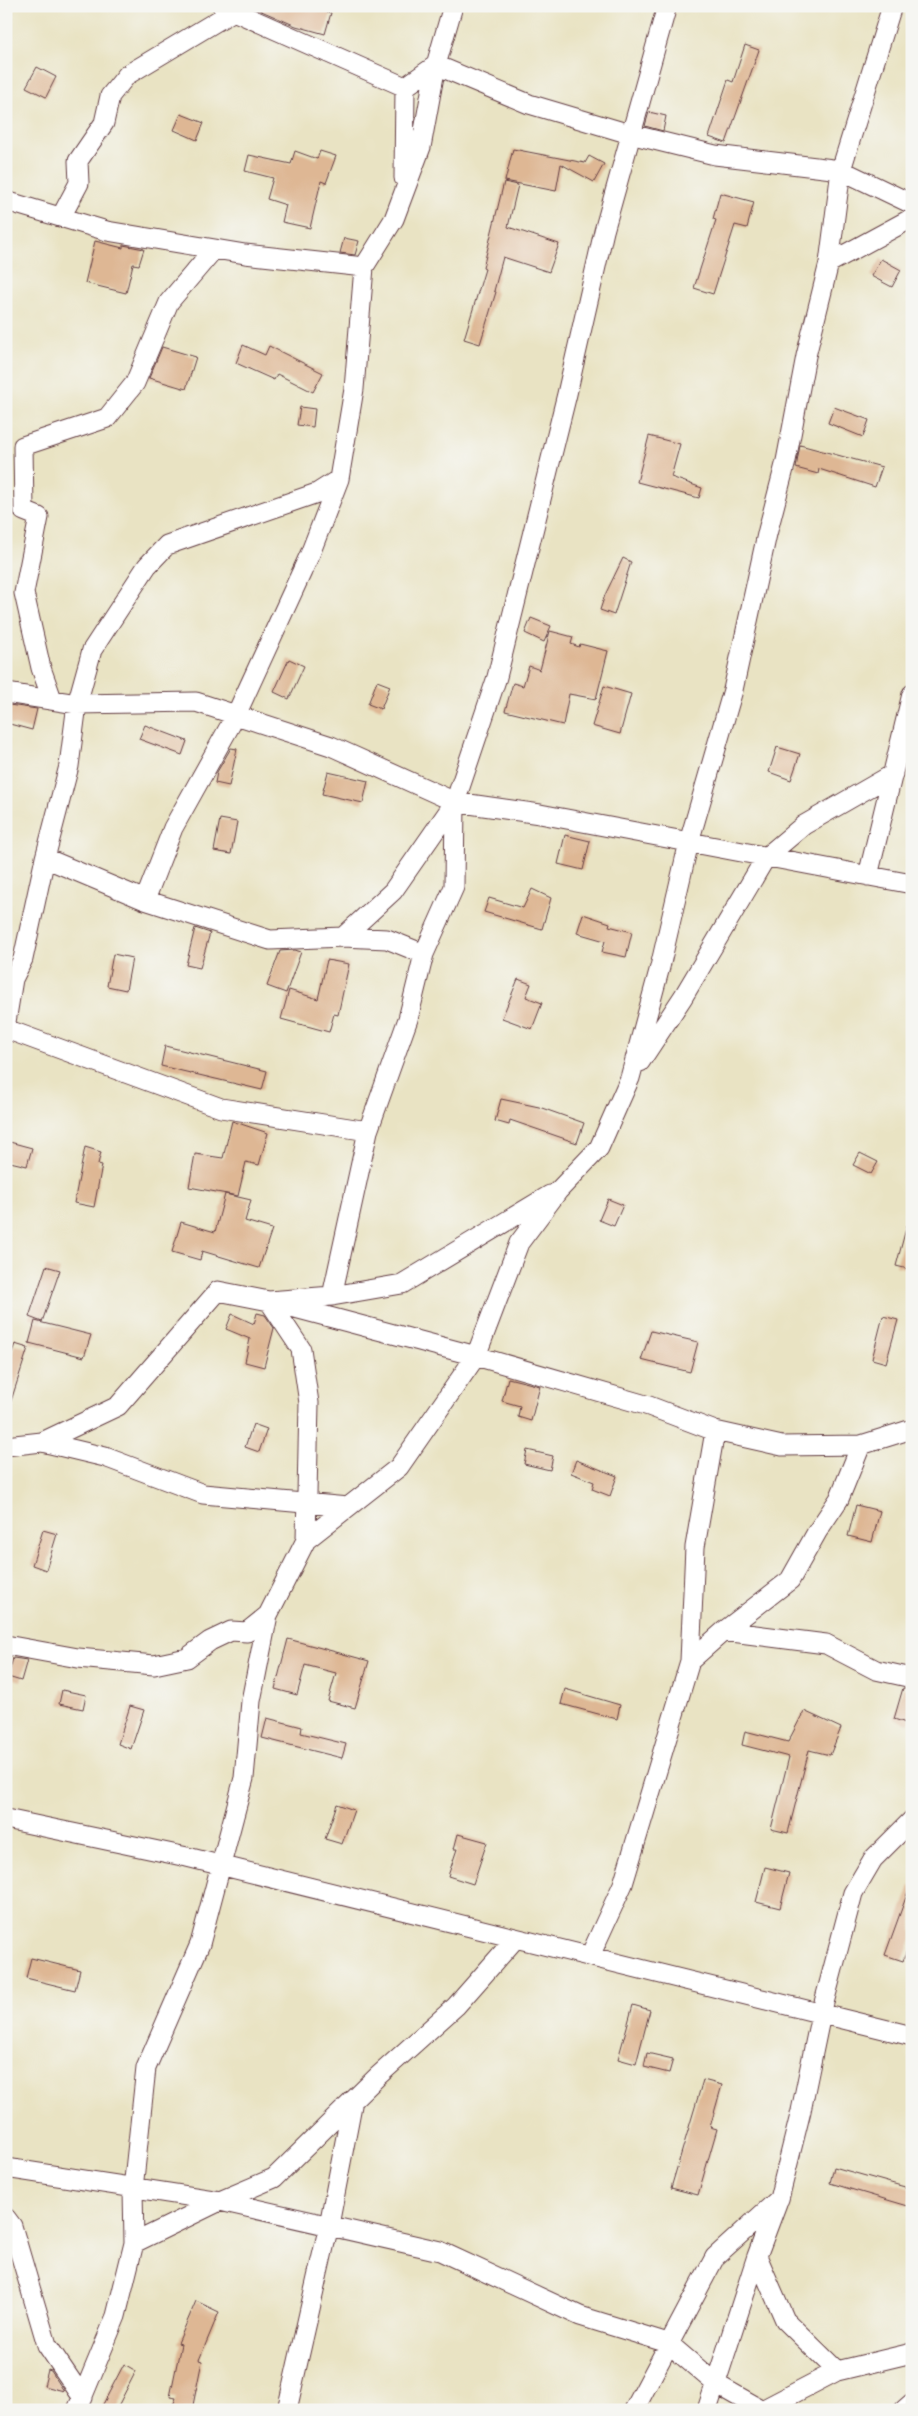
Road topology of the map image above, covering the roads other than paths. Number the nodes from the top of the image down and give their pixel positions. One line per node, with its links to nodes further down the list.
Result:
1 (453, 6): 5 (street)
2 (668, 6): 7 (street)
3 (892, 6): 8 (street)
4 (230, 8): 6 (street); 12 (street)
5 (436, 64): 6 (street); 7 (street); 9 (street)
6 (404, 87): 9 (street)
7 (630, 134): 8 (street); 24 (street)
8 (841, 170): 11 (street); 15 (street)
9 (404, 192): 16 (street)
10 (6, 201): 12 (street)
11 (912, 204)
12 (61, 217): 14 (street)
13 (912, 218): 15 (street)
14 (214, 249): 16 (street); 20 (street)
15 (830, 263): 25 (street)
16 (364, 267): 17 (street)
17 (339, 479): 21 (street); 22 (street)
18 (6, 693): 20 (street)
19 (912, 694): 23 (street)
20 (52, 699): 21 (street)
21 (77, 704): 22 (street); 27 (street)
22 (236, 715): 24 (street); 30 (street)
23 (893, 774): 26 (street); 28 (street)
24 (456, 802): 25 (street); 31 (street); 32 (street)
25 (689, 842): 26 (street); 36 (street)
26 (766, 857): 28 (street); 36 (street)
27 (45, 858): 30 (street); 33 (street)
28 (868, 876): 29 (street)
29 (912, 884)
30 (145, 900): 31 (street)
31 (343, 937): 32 (street)
32 (424, 954): 37 (street)
33 (10, 979): 34 (street)
34 (6, 1022)
35 (6, 1029): 37 (street)
36 (630, 1078): 38 (street)
37 (368, 1131): 39 (street)
38 (558, 1191): 39 (street); 41 (street)
39 (332, 1296): 40 (street)
40 (269, 1301): 41 (street); 44 (street); 47 (street)
41 (476, 1356): 43 (street); 48 (street)
42 (911, 1429): 45 (street)
43 (715, 1431): 45 (street); 53 (street)
44 (42, 1442): 46 (street); 47 (street)
45 (861, 1445): 51 (street)
46 (6, 1446)
47 (307, 1502): 48 (street); 49 (street)
48 (348, 1507): 49 (street)
49 (306, 1540): 50 (street)
50 (268, 1615): 52 (street); 57 (street)
51 (724, 1631): 53 (street); 54 (street)
52 (6, 1645)
53 (690, 1662): 59 (street)
54 (912, 1678)
55 (6, 1819): 57 (street)
56 (912, 1820): 60 (street)
57 (221, 1866): 58 (street); 64 (street)
58 (515, 1939): 59 (street); 62 (street)
59 (590, 1956): 60 (street)
60 (821, 2014): 61 (street); 65 (street)
61 (912, 2036)
62 (353, 2100): 66 (street); 68 (street)
63 (6, 2168): 64 (street)
64 (133, 2189): 66 (street); 69 (street)
65 (779, 2199): 70 (street); 71 (street)
66 (220, 2201): 68 (street); 69 (street)
67 (6, 2218): 76 (street)
68 (329, 2225): 71 (street); 77 (street)
69 (134, 2243): 76 (street)
70 (756, 2256): 73 (street); 74 (street)
71 (668, 2344): 74 (street); 78 (street)
72 (912, 2353): 73 (street)
73 (837, 2371): 74 (street)
74 (716, 2384): 79 (street)
75 (912, 2403): 80 (street)
76 (80, 2404)
77 (288, 2410)
78 (634, 2410)
79 (707, 2410)
80 (904, 2410)

